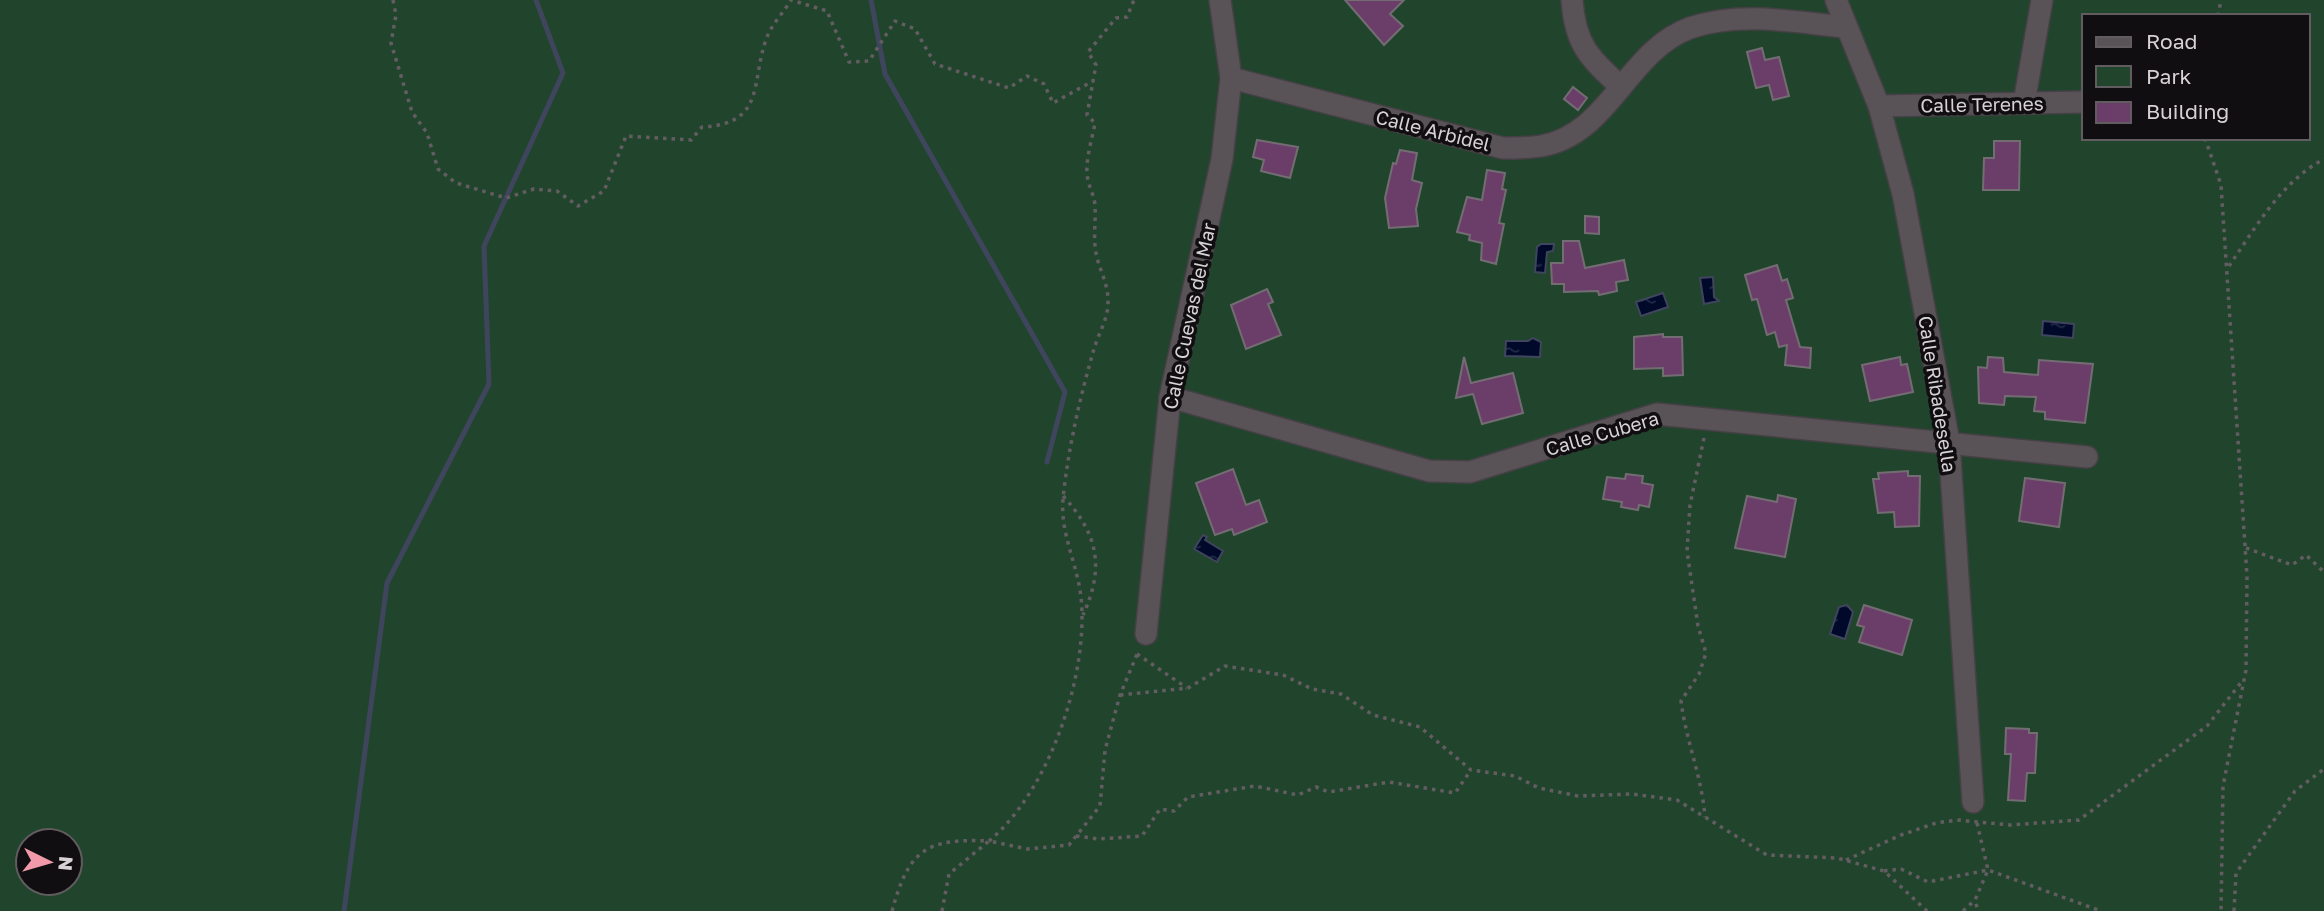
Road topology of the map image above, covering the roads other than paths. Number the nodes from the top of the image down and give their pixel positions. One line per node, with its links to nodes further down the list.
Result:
1 (1220, 0): 6 (street, Calle Cuevas del Mar)
2 (1572, 0): 7 (street)
3 (1836, 0): 5 (street, Calle Ribadesella)
4 (2042, 0): 9 (street)
5 (1845, 27): 7 (street, Calle Arbidel); 10 (street, Calle Ribadesella)
6 (1231, 78): 7 (street, Calle Arbidel); 11 (street, Calle Cuevas del Mar)
7 (1620, 86)
8 (2082, 102): 9 (street, Calle Terenes)
9 (2024, 103): 10 (street, Calle Terenes)
10 (1879, 106): 12 (street, Calle Ribadesella)
11 (1170, 397): 12 (street, Calle Cubera); 14 (street, Calle Cuevas del Mar)
12 (1949, 442): 13 (street, Calle Cubera); 15 (street, Calle Ribadesella)
13 (2087, 457)
14 (1146, 634)
15 (1973, 802)

